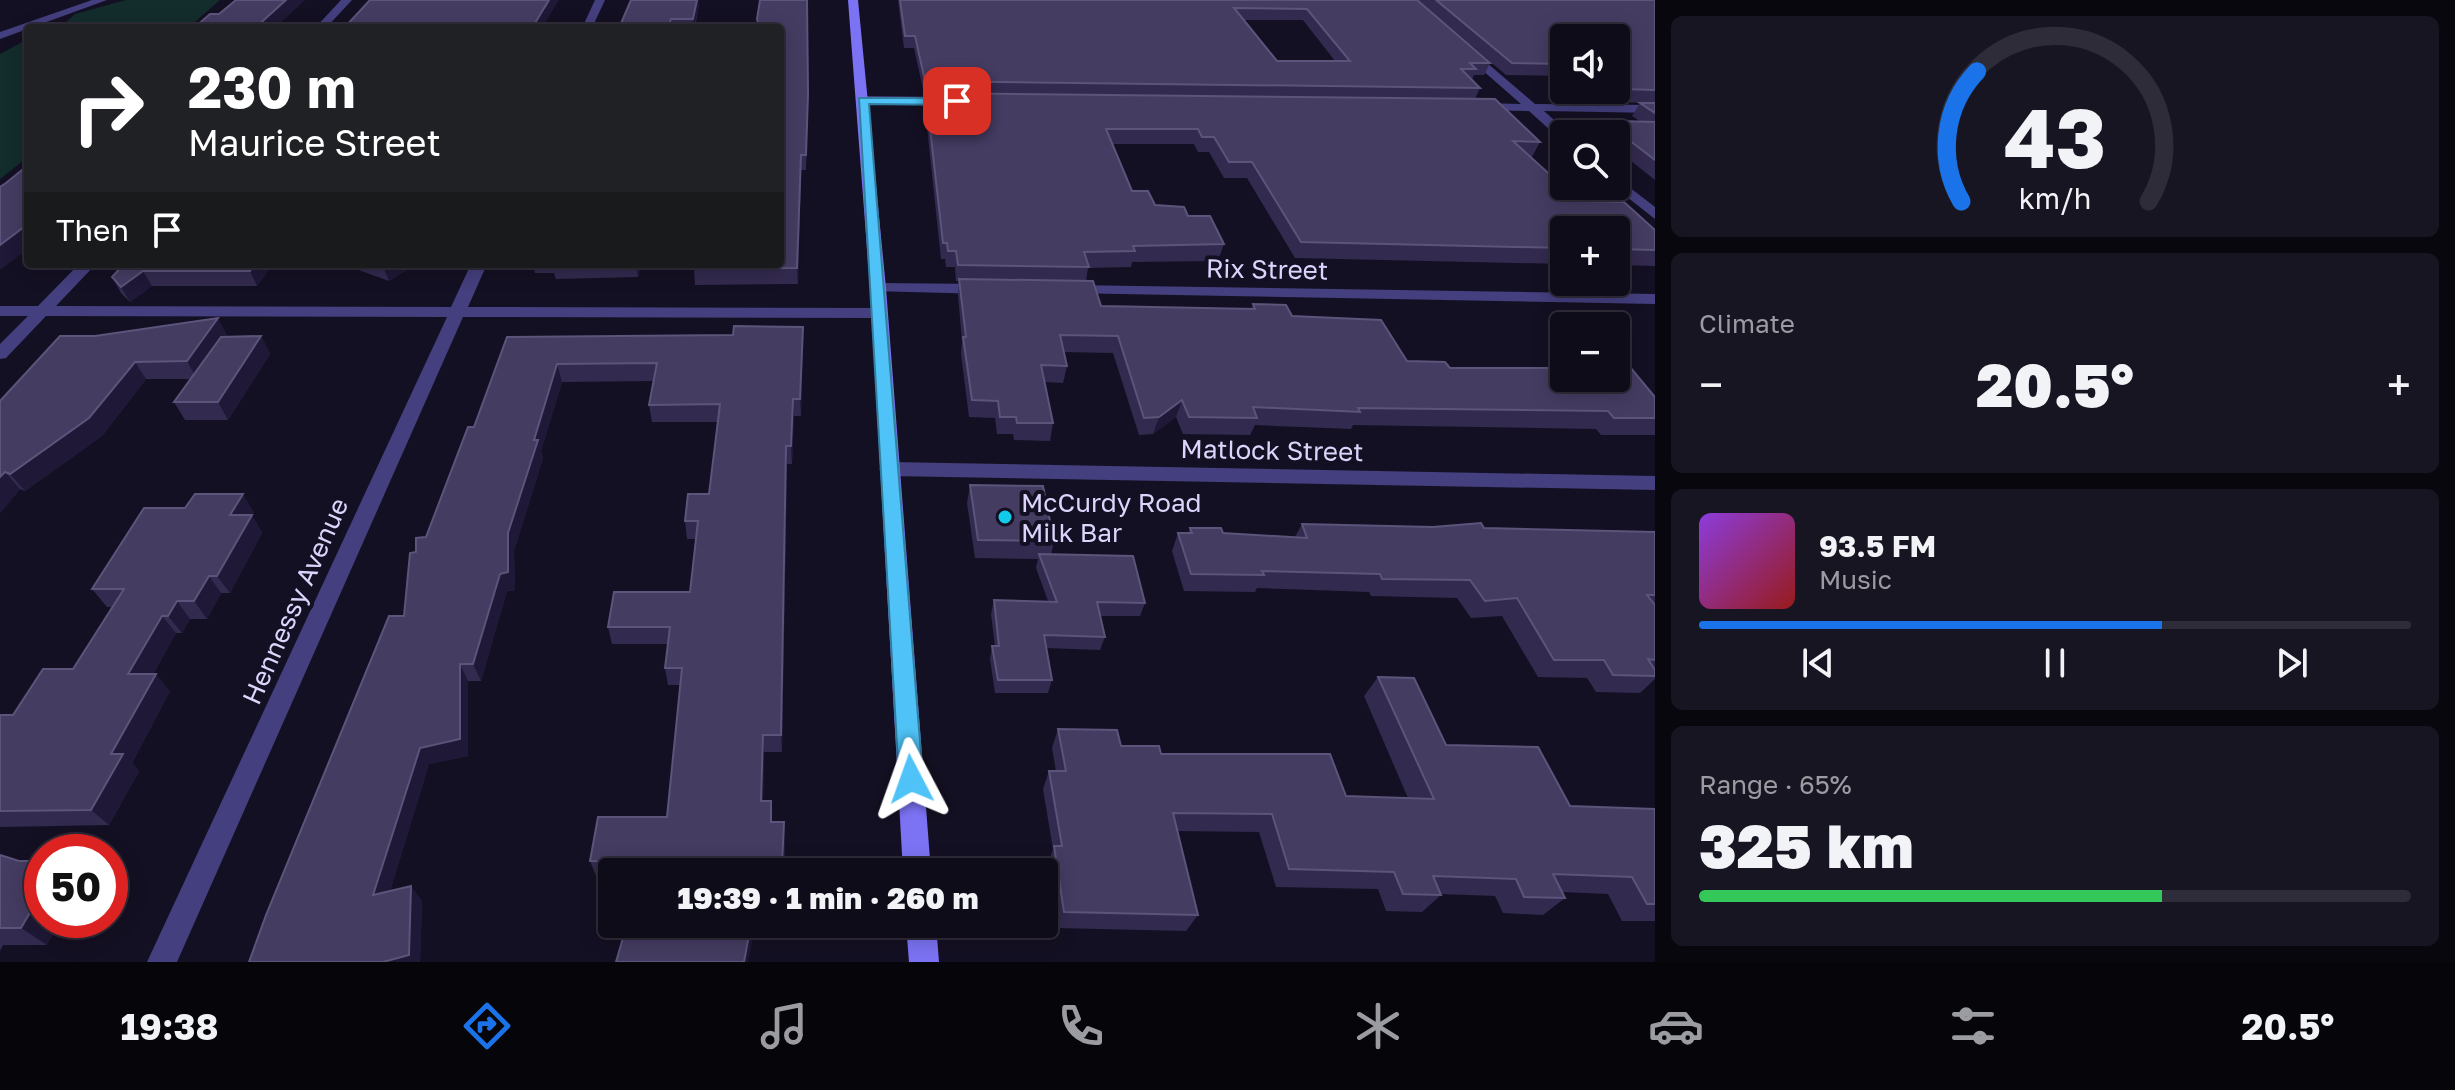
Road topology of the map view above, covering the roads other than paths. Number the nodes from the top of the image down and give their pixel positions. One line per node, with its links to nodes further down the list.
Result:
1 (80, 0): 10 (street)
2 (102, 0): 6 (street)
3 (347, 0): 7 (street)
4 (600, 0): 8 (street)
5 (853, 0): 12 (main road)
6 (30, 24)
7 (324, 24)
8 (589, 24)
9 (24, 26): 10 (street)
10 (0, 34)
11 (1454, 40): 15 (street)
12 (863, 100): 13 (street); 22 (main road)
13 (958, 101)
14 (1462, 107): 15 (street)
15 (1532, 108): 16 (street); 17 (street)
16 (1655, 109)
17 (1550, 123)
18 (1630, 193): 19 (street)
19 (1655, 215)
20 (84, 268): 27 (street)
21 (477, 268): 28 (street, Hennessy Avenue)
22 (878, 288): 23 (street); 29 (main road)
23 (1011, 290)
24 (1058, 290): 25 (street, Rix Street)
25 (1655, 299)
26 (0, 311): 27 (street)
27 (41, 311): 28 (street); 30 (street)
28 (458, 311): 29 (street); 35 (street, Hennessy Avenue)
29 (880, 313): 31 (main road)
30 (0, 354)
31 (889, 469): 32 (street, Matlock Street); 33 (main road)
32 (1655, 483)
33 (916, 858)
34 (922, 938): 36 (main road)
35 (162, 962)
36 (924, 962)

